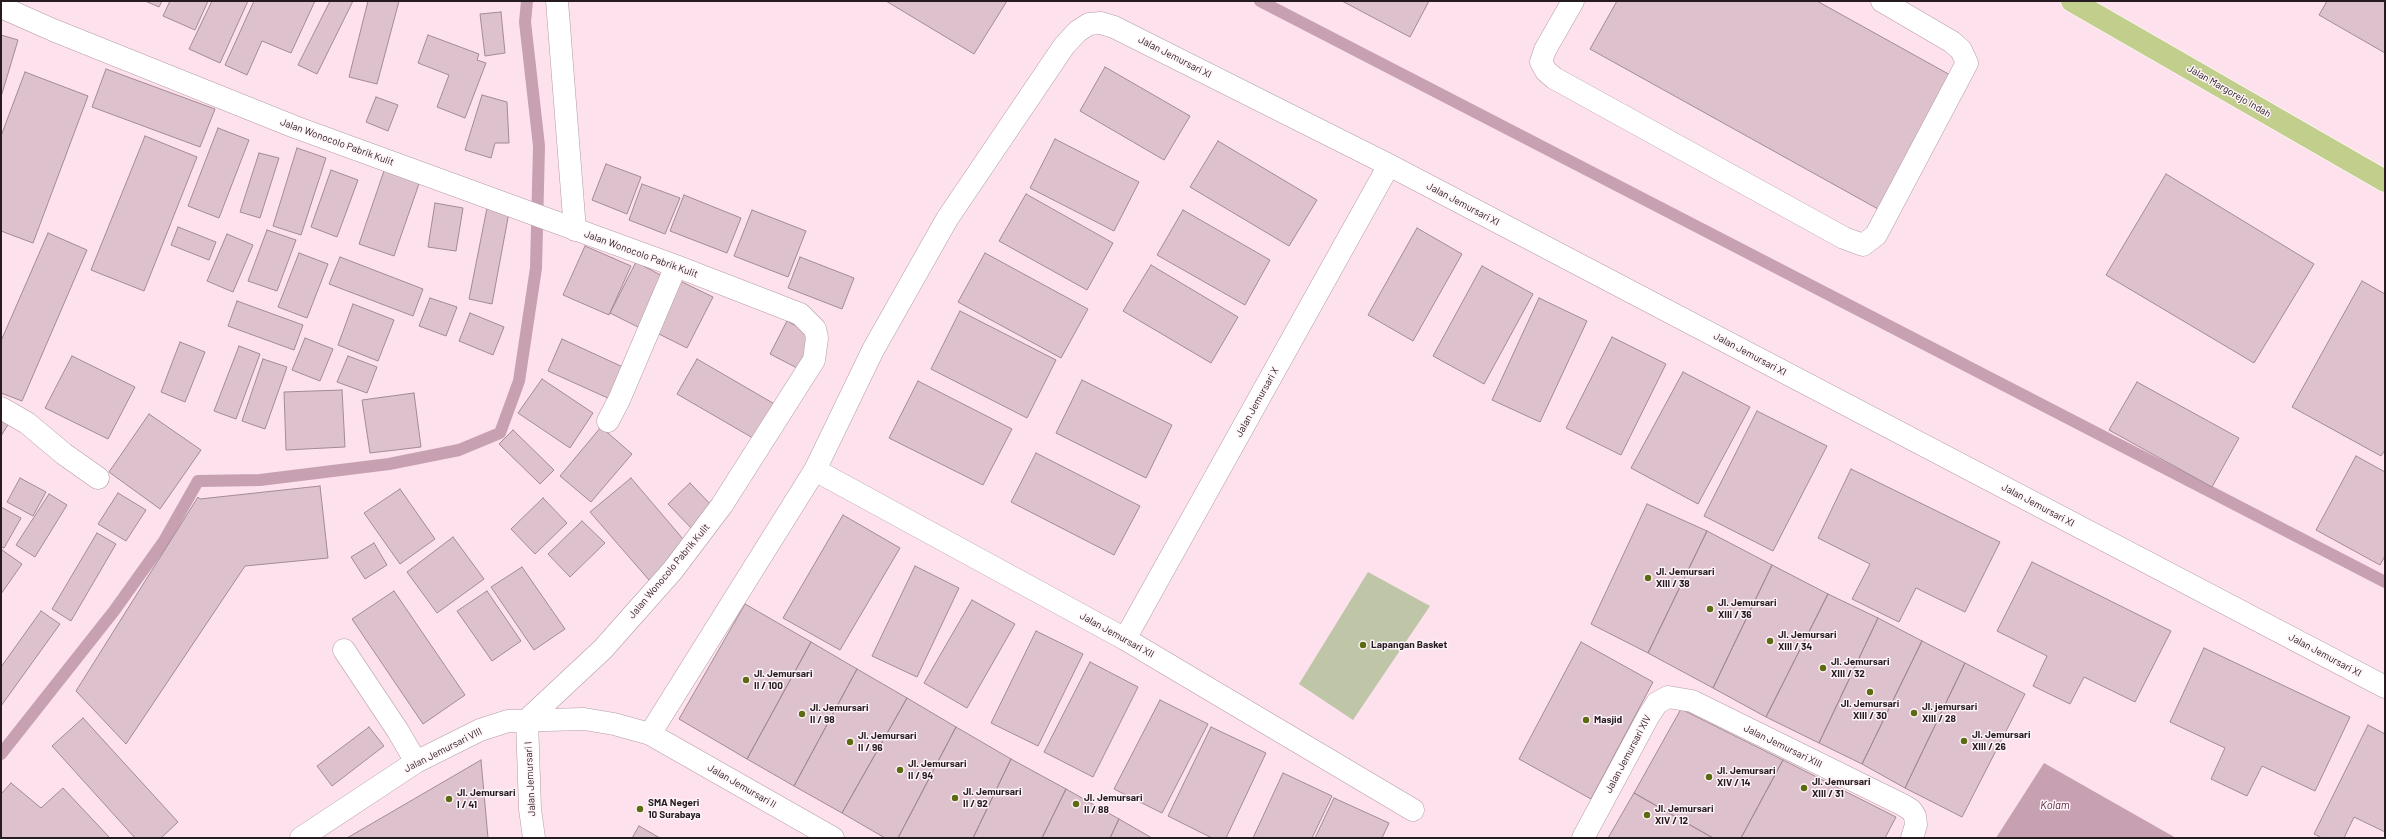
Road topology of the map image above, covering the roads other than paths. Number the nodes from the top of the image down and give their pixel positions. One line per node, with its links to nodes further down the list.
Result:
1 (557, 1): 8 (street)
2 (1574, 1): 3 (street)
3 (1882, 1)
4 (2072, 1): 7 (main road, Jalan Margorejo Indah)
5 (1, 6): 8 (street, Jalan Wonocolo Pabrik Kulit)
6 (1389, 165): 12 (street, Jalan Jemursari XI); 14 (street, Jalan Jemursari X); 16 (street, Jalan Jemursari XI)
7 (2385, 181)
8 (569, 228): 9 (street, Jalan Wonocolo Pabrik Kulit)
9 (676, 266): 11 (street); 18 (street, Jalan Wonocolo Pabrik Kulit)
10 (1, 408): 13 (street)
11 (608, 421)
12 (815, 470): 14 (street, Jalan Jemursari XII); 19 (street, Jalan Jemursari XI)
13 (98, 478)
14 (1125, 639): 21 (street, Jalan Jemursari XII)
15 (344, 650): 20 (street)
16 (2385, 687)
17 (1692, 701): 25 (street, Jalan Jemursari XIV); 26 (street, Jalan Jemursari XIII)
18 (527, 720): 19 (street, Jalan Jemursari VIII); 20 (street, Jalan Jemursari VIII); 23 (street, Jalan Jemursari I)
19 (650, 734): 24 (street, Jalan Jemursari II)
20 (416, 762): 22 (street, Jalan Jemursari VIII)
21 (1413, 810)
22 (301, 838)
23 (534, 838)
24 (833, 838)
25 (1583, 838)
26 (1912, 838)

